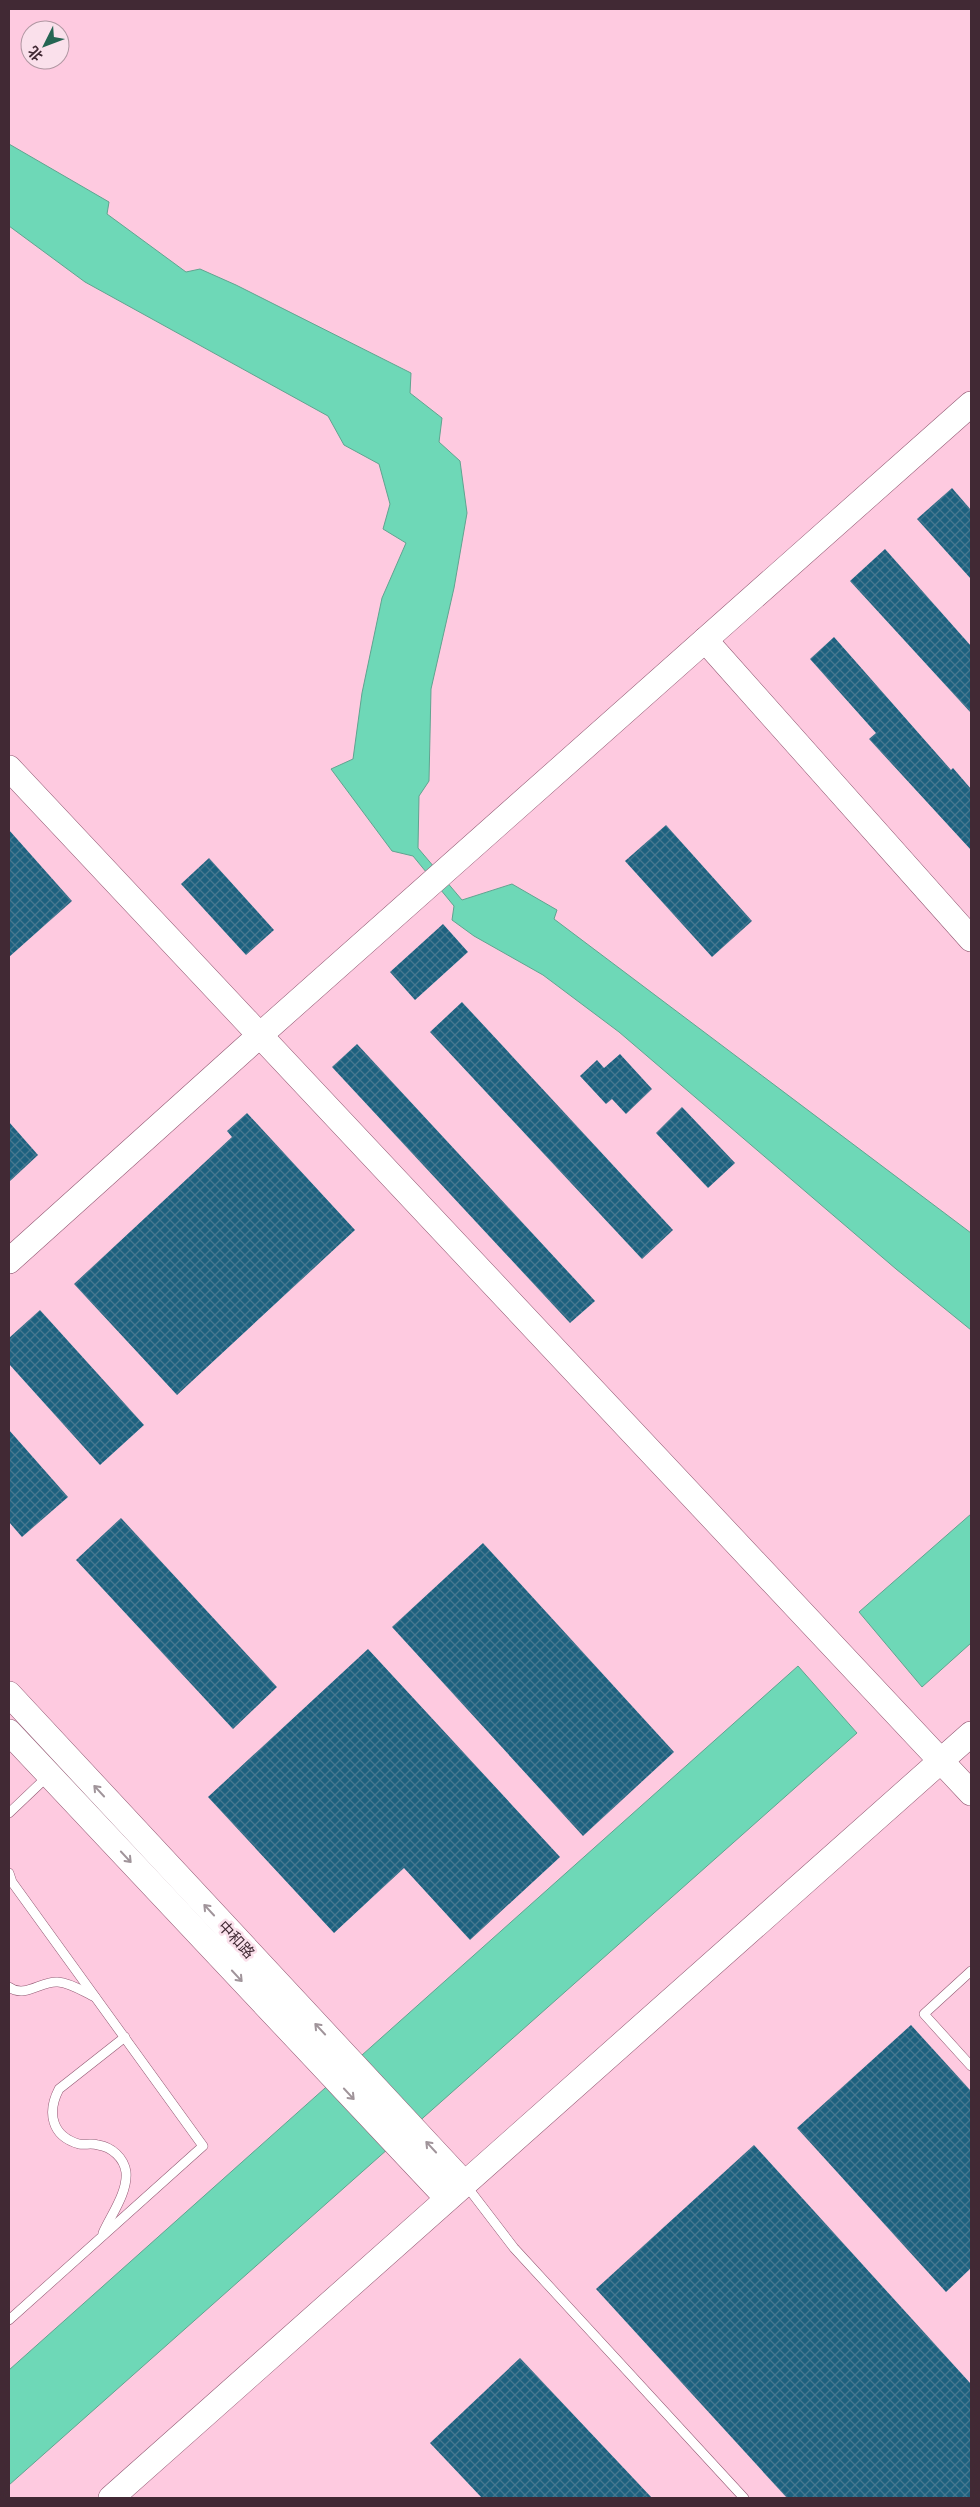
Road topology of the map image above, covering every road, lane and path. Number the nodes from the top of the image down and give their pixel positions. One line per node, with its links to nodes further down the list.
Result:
1 (971, 404): 2 (street)
2 (705, 640): 4 (street); 5 (street)
3 (9, 768): 5 (street)
4 (971, 939)
5 (259, 1036): 6 (street); 10 (street)
6 (9, 1262)
7 (9, 1694): 21 (street, 中和路, one-way to 7)
8 (9, 1732): 11 (street, 中和路)
9 (971, 1734): 10 (street)
10 (942, 1761): 12 (street); 21 (street)
11 (49, 1775): 13 (lane); 21 (street, 中和路, one-way to 21)
12 (971, 1793)
13 (9, 1812)
14 (9, 1873): 15 (lane)
15 (10, 1883): 18 (lane)
16 (971, 1971): 20 (lane)
17 (9, 1987): 18 (lane)
18 (96, 1998): 19 (lane)
19 (125, 2037): 22 (lane); 22 (lane)
20 (971, 2066)
21 (456, 2191): 24 (street); 25 (lane)
22 (101, 2238): 23 (lane)
23 (9, 2320)
24 (112, 2498)
25 (744, 2498)

